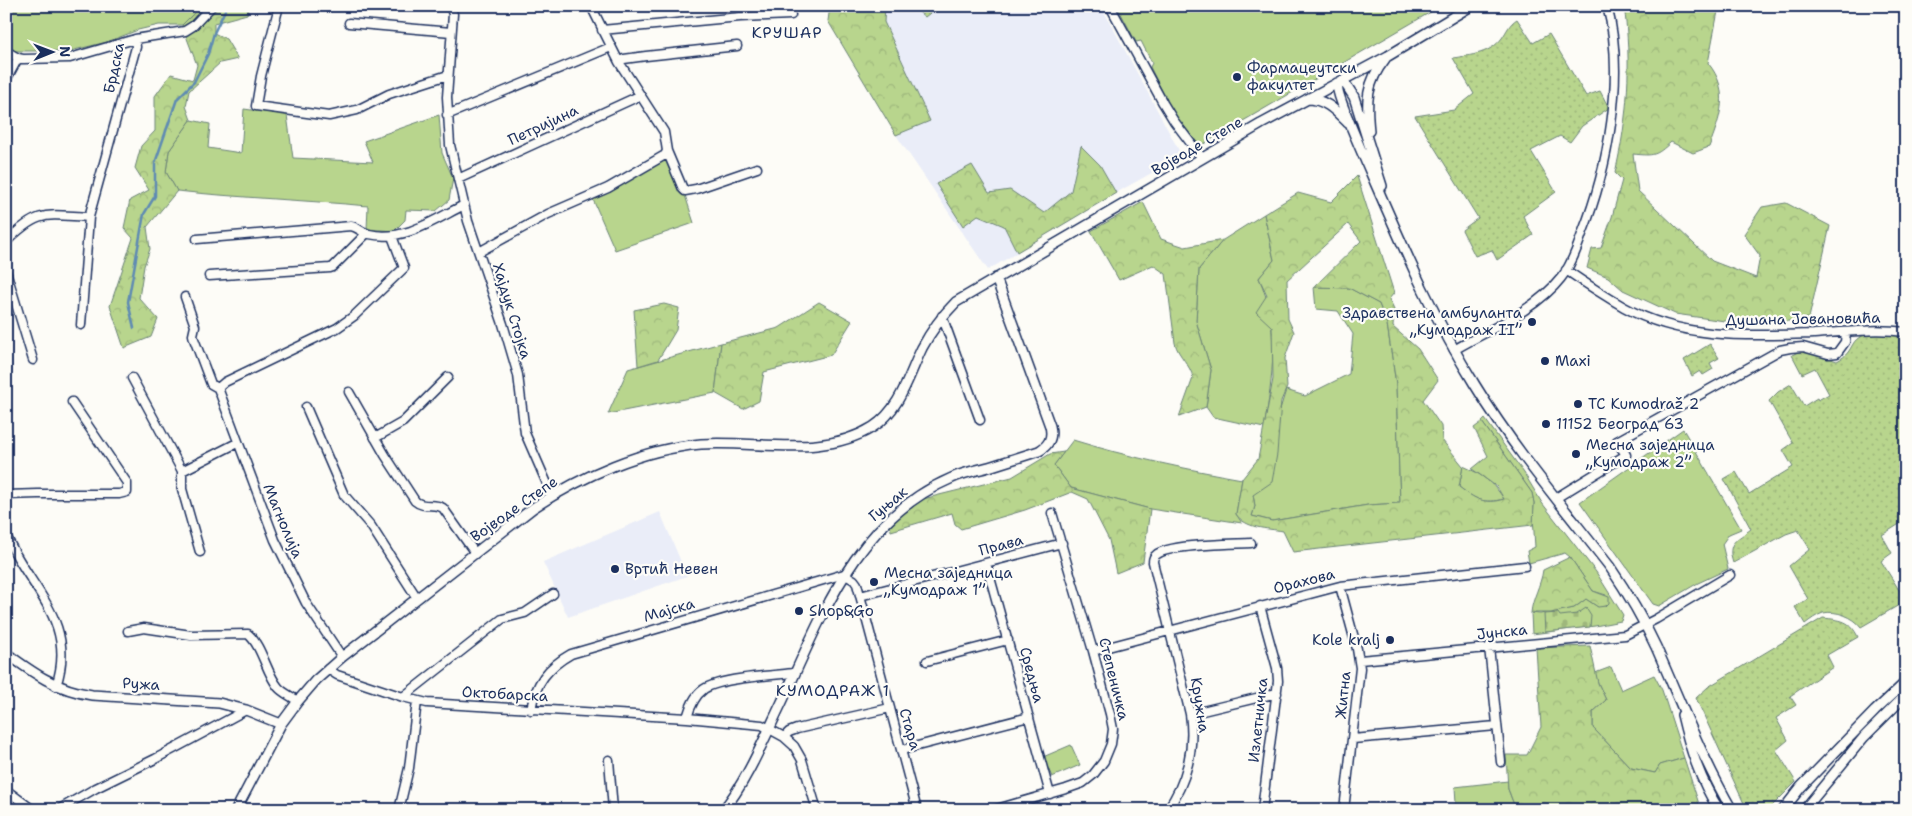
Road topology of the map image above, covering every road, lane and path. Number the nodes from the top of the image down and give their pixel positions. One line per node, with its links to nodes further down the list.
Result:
1 (212, 6): 12 (street)
2 (279, 6): 19 (street)
3 (450, 6): 11 (street)
4 (592, 6): 10 (street)
5 (1110, 6): 28 (street)
6 (1471, 6): 16 (street, Војводе Степе)
7 (1607, 6): 39 (street)
8 (791, 15): 10 (street)
9 (349, 23): 11 (street)
10 (602, 30): 14 (street)
11 (451, 32): 19 (street)
12 (136, 39): 17 (street, Брдска); 32 (street, Брдска)
13 (737, 46): 18 (street)
14 (611, 47): 18 (street); 24 (street)
15 (6, 51): 17 (street, Брдска)
16 (1388, 56): 21 (street, Војводе Степе); 26 (street)
17 (18, 58): 20 (street)
18 (619, 62): 22 (street)
19 (448, 75): 24 (street)
20 (6, 80)
21 (1340, 82): 23 (street, Војводе Степе); 25 (street); 26 (street)
22 (639, 96): 27 (street); 30 (street, Петријина)
23 (1307, 99): 25 (street); 28 (street, Војводе Степе)
24 (447, 115): 30 (street)
25 (1351, 126): 33 (street)
26 (1370, 146): 33 (street)
27 (667, 151): 29 (street); 38 (street, Хајдук Стојка)
28 (1202, 158): 42 (street, Војводе Степе)
29 (757, 168)
30 (458, 180): 31 (street)
31 (464, 205): 35 (street); 38 (street)
32 (89, 218): 37 (street); 45 (street, Брдска)
33 (1394, 227): 48 (street)
34 (366, 234): 35 (street); 36 (street); 41 (street)
35 (392, 236): 52 (street)
36 (196, 239)
37 (6, 242)
38 (479, 252): 61 (street, Хајдук Стојка)
39 (1566, 270): 46 (street, Душана Јовановића); 48 (street)
40 (6, 271): 49 (street)
41 (209, 276)
42 (996, 278): 44 (street, Војводе Степе); 71 (street, Гуњак)
43 (185, 297): 52 (street, Магнолија)
44 (942, 316): 56 (street); 61 (street, Војводе Степе)
45 (81, 326)
46 (1846, 332): 47 (street, Душана Јовановића); 62 (street)
47 (1906, 332)
48 (1454, 350): 62 (street)
49 (33, 360)
50 (448, 377): 57 (street)
51 (132, 378): 59 (street)
52 (218, 388): 58 (street, Магнолија)
53 (350, 392): 57 (street)
54 (72, 402): 60 (street)
55 (306, 407): 76 (street)
56 (980, 420)
57 (375, 438): 68 (street)
58 (237, 443): 59 (street); 85 (street, Магнолија)
59 (182, 471): 67 (street)
60 (7, 492)
61 (552, 495): 68 (street, Војводе Степе)
62 (1556, 498): 78 (street)
63 (1052, 512): 65 (street, Степеничка)
64 (6, 535): 91 (street)
65 (1062, 543): 69 (street, Права); 83 (street, Степеничка)
66 (1251, 543): 79 (street, Кружна)
67 (200, 552)
68 (475, 553): 76 (street, Војводе Степе)
69 (986, 563): 75 (street, Права); 81 (street, Средња)
70 (1525, 566): 73 (street, Орахова)
71 (844, 574): 75 (street, Стара); 89 (street, Гуњак); 100 (street, Мајска)
72 (1730, 575): 78 (street, Јунска)
73 (1340, 586): 77 (street, Орахова); 86 (street, Житна)
74 (553, 594): 94 (street)
75 (860, 596): 98 (street, Стара)
76 (417, 598): 85 (street, Војводе Степе)
77 (1260, 606): 79 (street, Орахова); 92 (street, Излетничка)
78 (1645, 626): 82 (street, Јунска); 95 (street)
79 (1170, 630): 83 (street, Орахова); 101 (street, Кружна)
80 (128, 631): 96 (street)
81 (1008, 640): 87 (street); 102 (street, Средња)
82 (1489, 647): 86 (street, Јунска); 105 (street)
83 (1094, 651): 114 (street, Степеничка)
84 (6, 653): 91 (street, Ружа)
85 (342, 657): 88 (street, Војводе Степе)
86 (1360, 660): 108 (street, Житна)
87 (927, 662)
88 (328, 668): 94 (street, Октобарска); 96 (street, Војводе Степе)
89 (795, 673): 103 (street); 106 (street, Гуњак)
90 (1906, 682): 116 (street)
91 (56, 686): 99 (street, Ружа)
92 (1277, 693): 101 (street); 126 (street, Излетничка)
93 (1906, 696): 131 (street)
94 (403, 697): 97 (street, Октобарска)
95 (1678, 699): 112 (street); 130 (street)
96 (298, 701): 104 (street, Војводе Степе)
97 (417, 701): 100 (street, Октобарска); 120 (street)
98 (890, 708): 107 (street); 109 (street, Стара)
99 (246, 710): 104 (street, Ружа); 118 (street)
100 (531, 710): 103 (street, Октобарска)
101 (1190, 714): 125 (street, Кружна)
102 (1029, 717): 109 (street); 114 (street, Средња)
103 (687, 718): 106 (street, Октобарска)
104 (281, 724): 119 (street, Војводе Степе)
105 (1496, 726): 108 (street); 111 (street)
106 (770, 728): 107 (street); 115 (street, Гуњак)
107 (784, 737): 122 (street)
108 (1352, 739): 127 (street, Житна)
109 (902, 750): 123 (street, Стара)
110 (609, 760): 121 (street)
111 (1500, 762)
112 (1706, 789): 128 (street); 129 (street)
113 (6, 790): 117 (street)
114 (1050, 794): 124 (street, Степеничка)
115 (725, 809)
116 (1783, 809)
117 (33, 810)
118 (58, 810)
119 (236, 810)
120 (399, 810)
121 (613, 810)
122 (817, 810)
123 (917, 810)
124 (993, 810)
125 (1167, 810)
126 (1262, 810)
127 (1344, 810)
128 (1713, 810)
129 (1719, 810)
130 (1732, 810)
131 (1804, 810)

